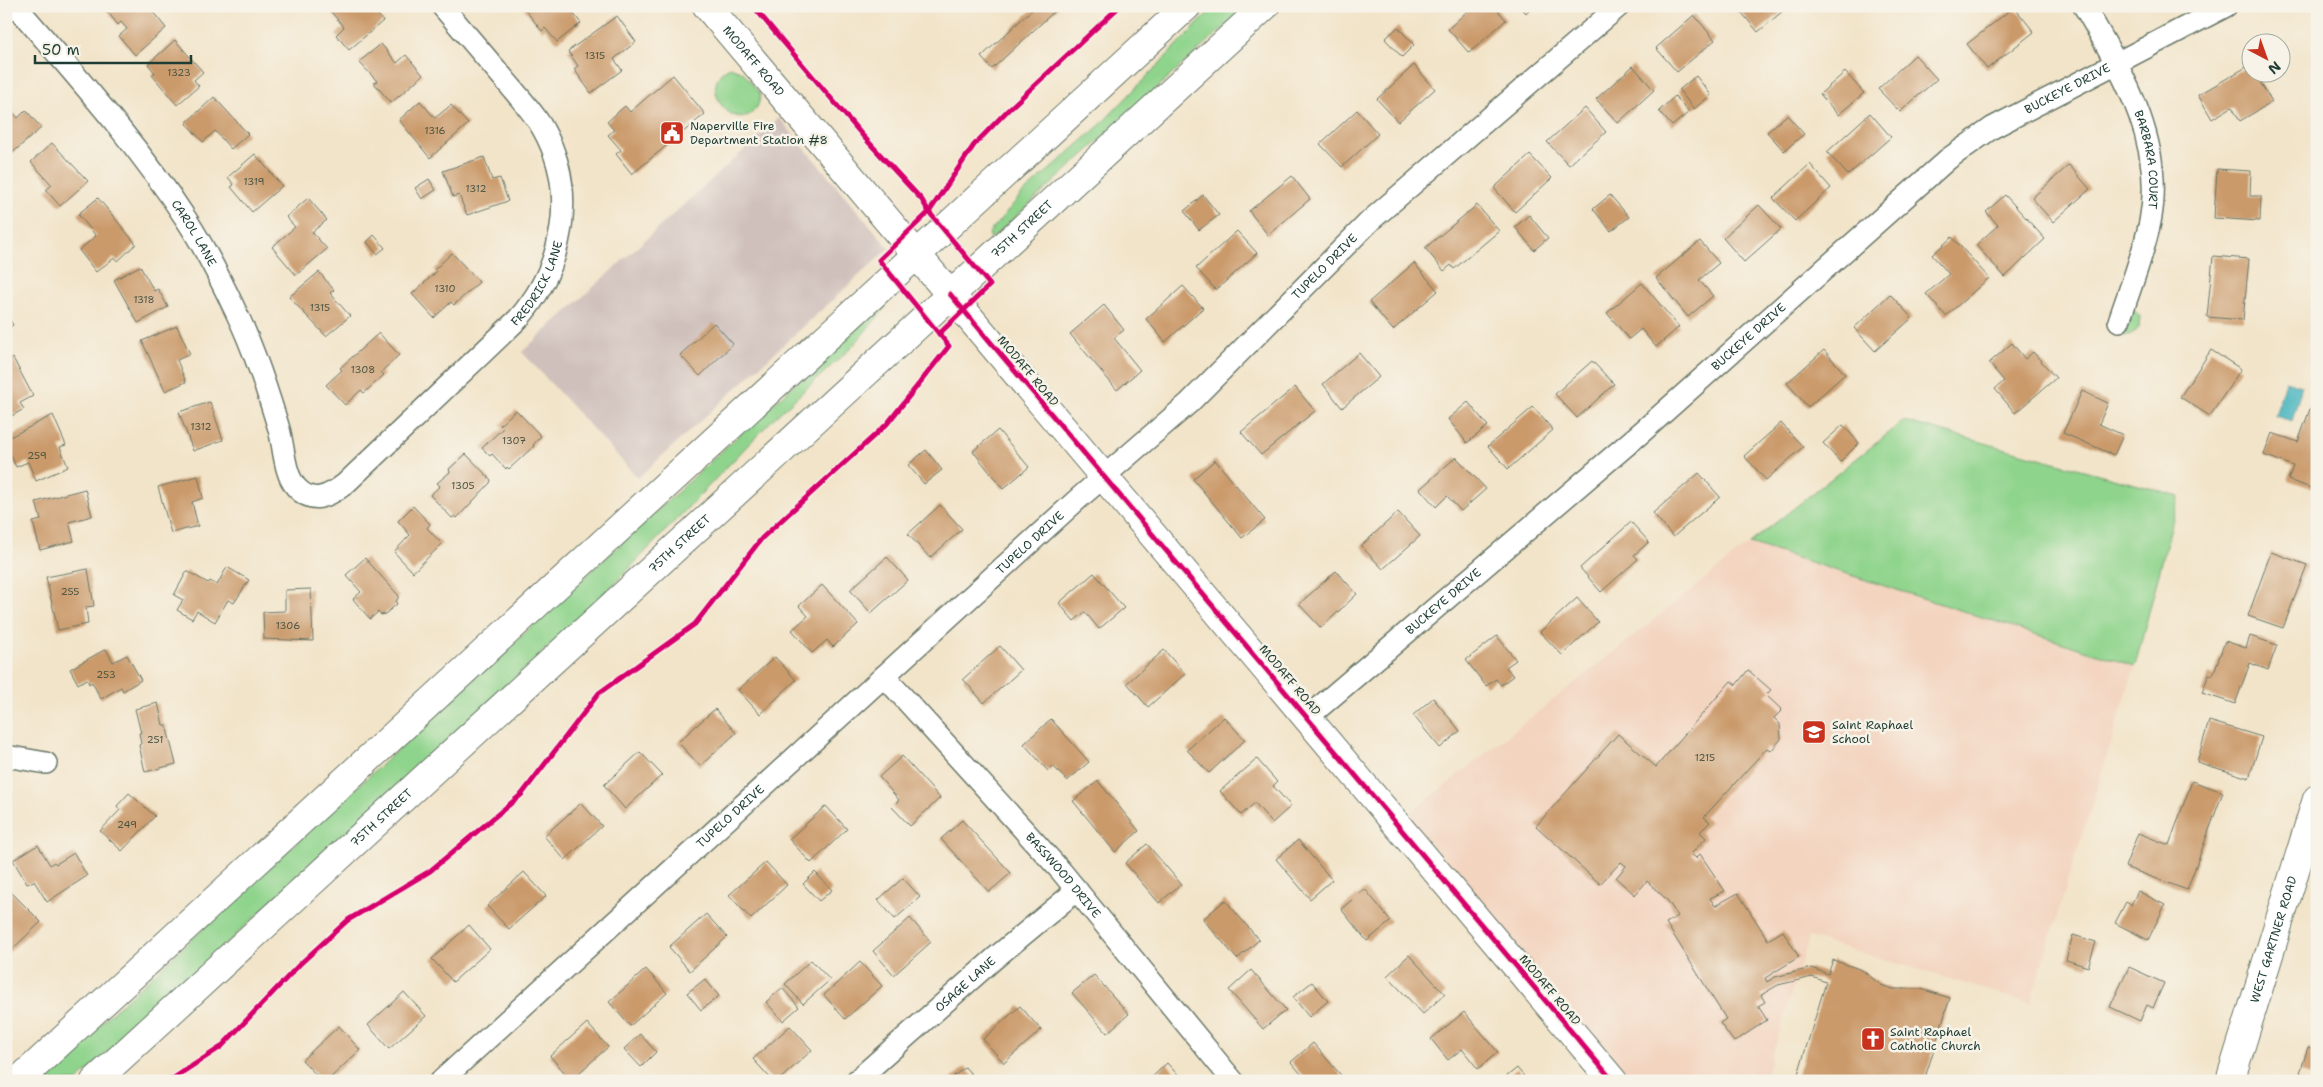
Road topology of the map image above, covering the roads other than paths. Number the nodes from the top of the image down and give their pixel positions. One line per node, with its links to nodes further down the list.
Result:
1 (16, 6): 14 (street, CAROL LANE)
2 (442, 6): 14 (street, FREDRICK LANE)
3 (707, 6): 10 (main road, MODAFF ROAD)
4 (1187, 6): 10 (main road)
5 (1265, 6): 11 (main road, 75TH STREET)
6 (1619, 6): 13 (street, TUPELO DRIVE)
7 (2084, 6): 9 (street, BARBARA COURT)
8 (2226, 6): 9 (street, BUCKEYE DRIVE)
9 (2116, 63): 12 (street, BARBARA COURT); 16 (street, BUCKEYE DRIVE)
10 (916, 254): 11 (main road, MODAFF ROAD); 21 (main road)
11 (950, 294): 13 (main road, MODAFF ROAD); 22 (main road, 75TH STREET)
12 (2119, 321)
13 (1104, 476): 15 (street, TUPELO DRIVE); 16 (main road, MODAFF ROAD)
14 (306, 496)
15 (884, 676): 20 (street, BASSWOOD DRIVE); 23 (street, TUPELO DRIVE)
16 (1308, 717): 26 (main road, MODAFF ROAD)
17 (6, 756): 18 (street)
18 (46, 763)
19 (2317, 798): 27 (main road, WEST GARTNER ROAD)
20 (1077, 890): 24 (street, OSAGE LANE); 25 (street, BASSWOOD DRIVE)
21 (18, 1081)
22 (94, 1081)
23 (441, 1081)
24 (856, 1081)
25 (1232, 1081)
26 (1613, 1081)
27 (2230, 1081)

